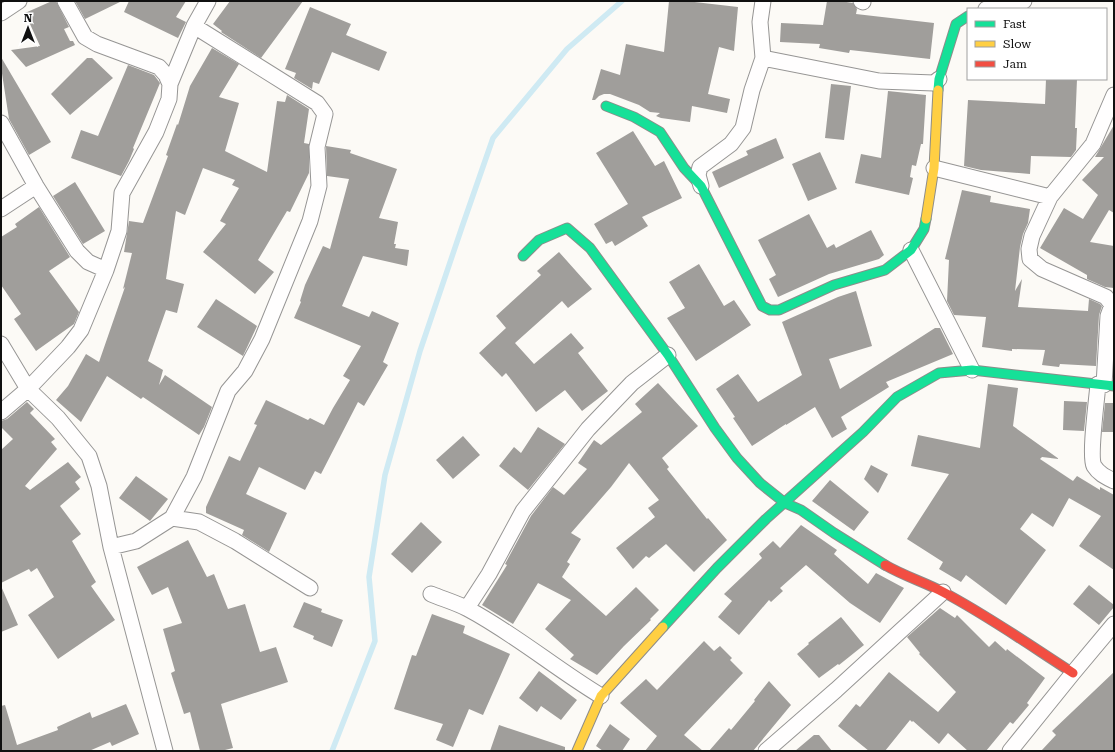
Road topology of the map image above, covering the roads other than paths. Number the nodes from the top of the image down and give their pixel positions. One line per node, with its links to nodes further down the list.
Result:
1 (19, 1): 7 (street)
2 (65, 1): 12 (street)
3 (208, 1): 9 (street)
4 (763, 1): 10 (street)
5 (1024, 1): 6 (street)
6 (991, 5)
7 (1, 13)
8 (967, 17): 11 (street)
9 (194, 26): 12 (street); 32 (street)
10 (763, 58): 11 (street); 18 (street)
11 (940, 79): 16 (street)
12 (170, 84): 23 (street)
13 (1114, 95): 19 (street)
14 (606, 106): 18 (street)
15 (1, 123): 17 (street)
16 (934, 168): 19 (street); 21 (street)
17 (36, 186): 20 (street); 23 (street)
18 (701, 186): 21 (street)
19 (1050, 197): 27 (street)
20 (1, 208)
21 (910, 250): 26 (street)
22 (523, 256): 25 (street)
23 (106, 270): 28 (street)
24 (1, 344): 28 (street)
25 (668, 355): 31 (street); 37 (street)
26 (972, 370): 27 (street); 31 (street)
27 (1105, 385): 30 (street)
28 (28, 389): 29 (street); 33 (street)
29 (1, 412)
30 (1114, 481)
31 (785, 503): 35 (street); 40 (street)
32 (172, 518): 33 (street); 34 (street)
33 (111, 547): 41 (street)
34 (310, 588)
35 (943, 592): 39 (street); 43 (street)
36 (431, 594): 37 (street)
37 (467, 608): 40 (street)
38 (1114, 624): 39 (street)
39 (1072, 673): 44 (street)
40 (601, 696): 42 (street)
41 (165, 751)
42 (577, 751)
43 (766, 751)
44 (1010, 751)

